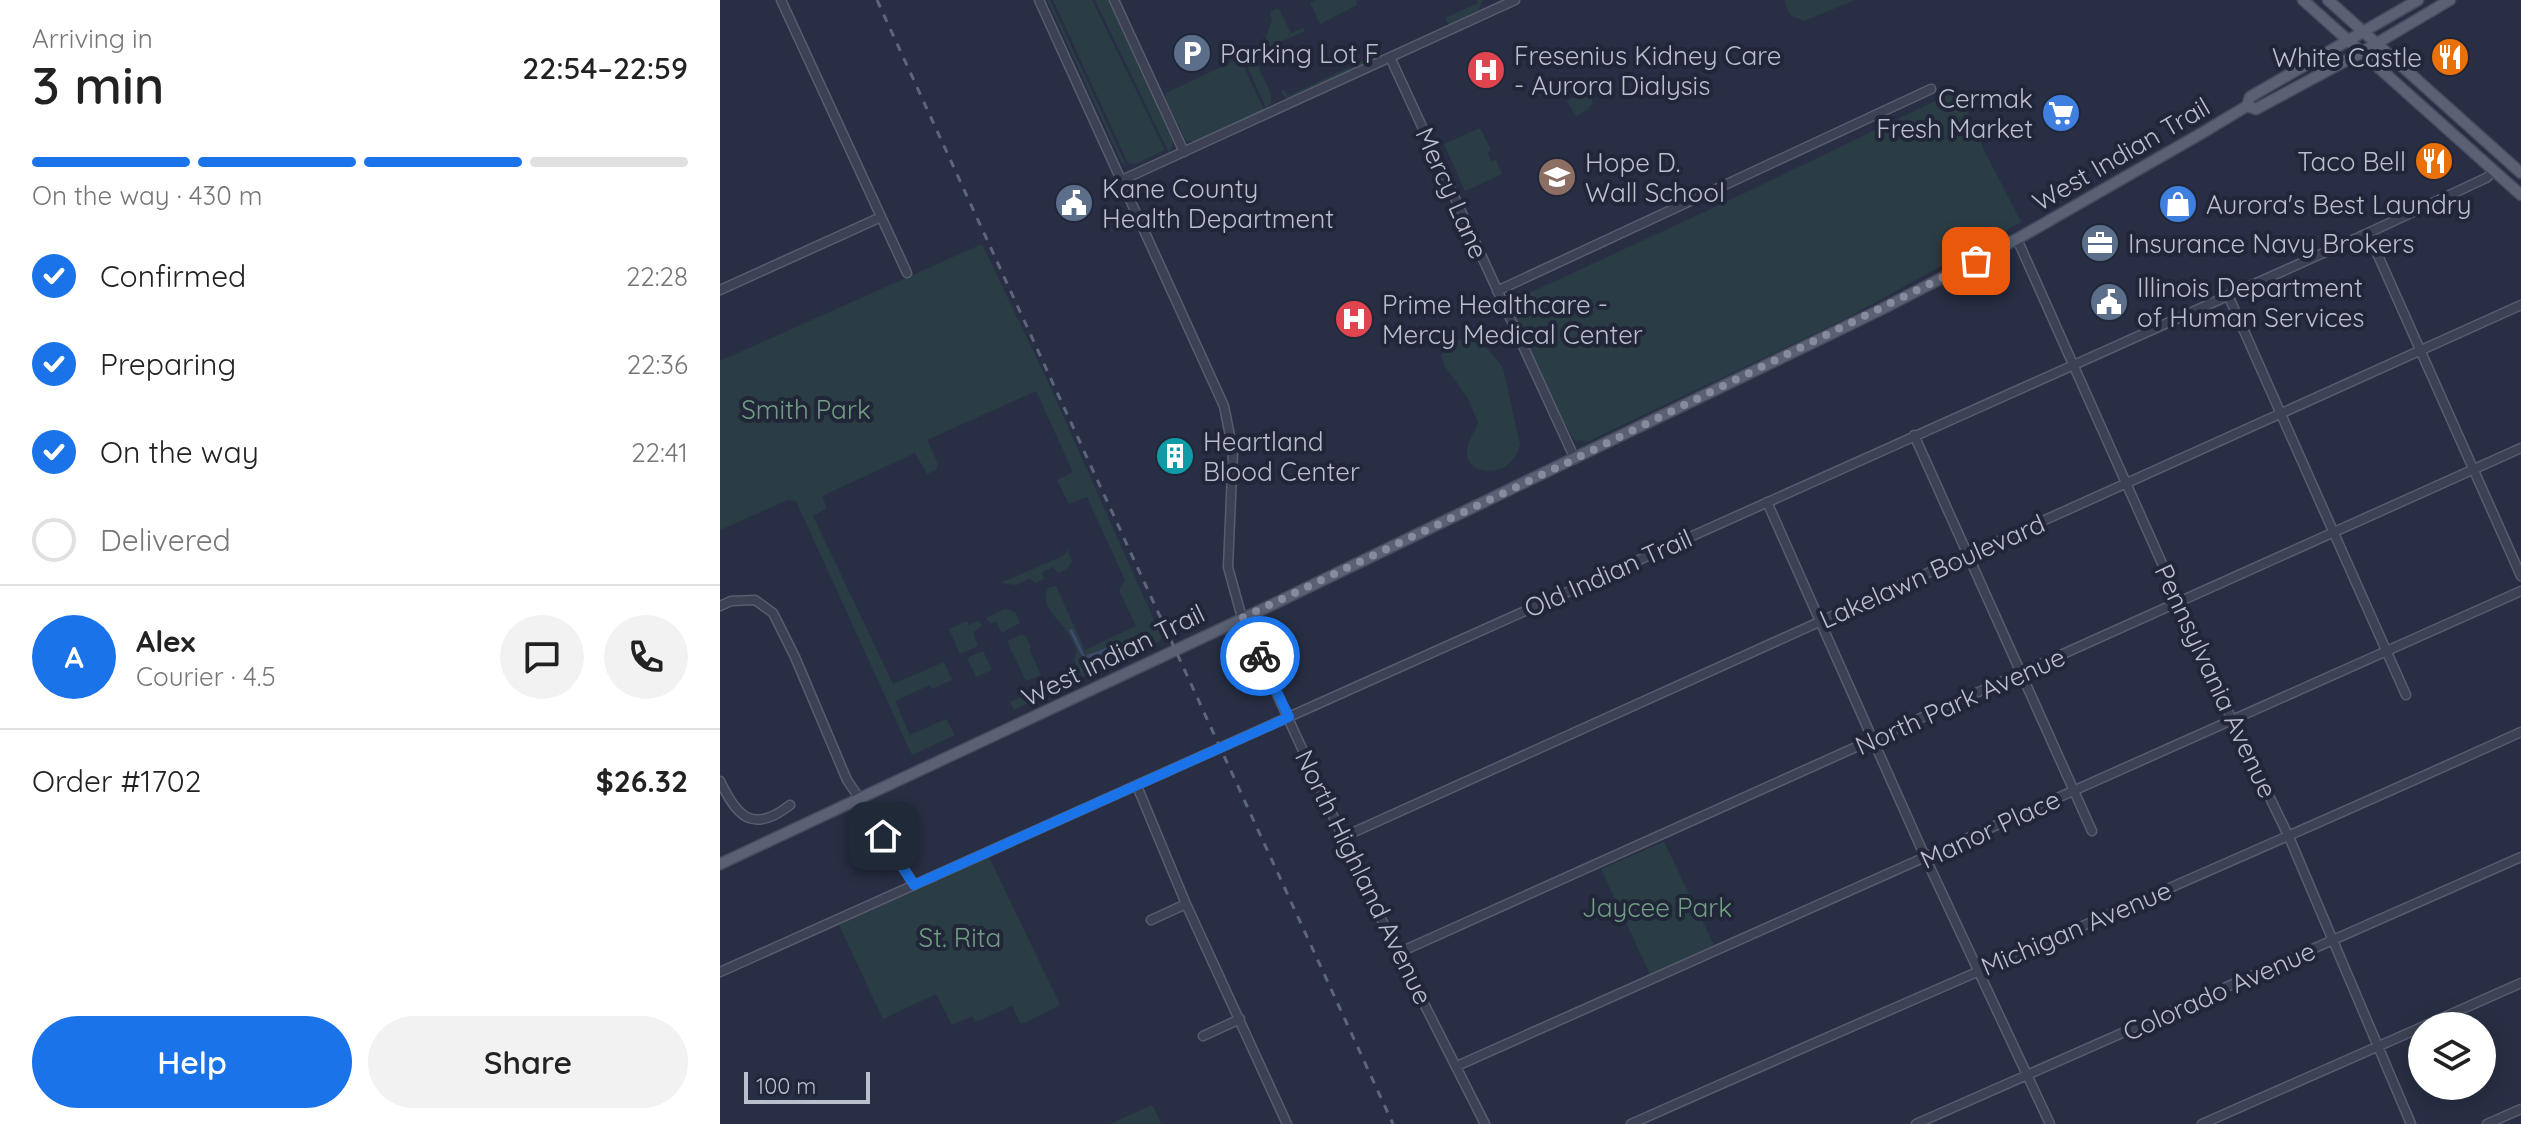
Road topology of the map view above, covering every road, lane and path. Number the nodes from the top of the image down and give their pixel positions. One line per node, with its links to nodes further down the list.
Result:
1 (781, 0): 21 (street)
2 (1039, 0): 19 (street, North Highland Avenue)
3 (1114, 0): 16 (street)
4 (1515, 0): 13 (street)
5 (2303, 0): 10 (main road)
6 (2328, 0): 9 (main road)
7 (2418, 0): 9 (main road, West Indian Trail)
8 (2450, 0): 11 (main road, West Indian Trail)
9 (2363, 31): 10 (main road, West Indian Trail); 11 (main road)
10 (2348, 40): 12 (main road); 15 (main road, West Indian Trail)
11 (2376, 43): 12 (main road, West Indian Trail); 18 (main road)
12 (2362, 52): 15 (main road, West Indian Trail); 17 (main road)
13 (1390, 57): 16 (street); 26 (street, Mercy Lane)
14 (1931, 89): 26 (street)
15 (2247, 106): 23 (main road, West Indian Trail)
16 (1184, 152): 19 (street)
17 (2494, 171): 20 (main road); 22 (street, Old Indian Trail)
18 (2521, 173)
19 (1122, 180): 44 (street, North Highland Avenue)
20 (2521, 195)
21 (881, 217): 24 (street); 25 (street)
22 (2368, 233): 27 (street, Old Indian Trail); 29 (street)
23 (2017, 239): 30 (street, Pennsylvania Avenue); 34 (main road, West Indian Trail)
24 (907, 273)
25 (720, 290)
26 (1497, 291): 34 (street, Mercy Lane)
27 (2228, 295): 30 (street, Old Indian Trail); 31 (street)
28 (2521, 305): 29 (street, Lakelawn Boulevard)
29 (2421, 351): 31 (street, Lakelawn Boulevard); 35 (street)
30 (2074, 364): 32 (street, Old Indian Trail); 36 (street, Pennsylvania Avenue)
31 (2281, 413): 36 (street, Lakelawn Boulevard); 38 (street)
32 (1914, 435): 37 (street, Old Indian Trail); 39 (street)
33 (2521, 448): 35 (street, North Park Avenue)
34 (1575, 459): 44 (main road, West Indian Trail)
35 (2472, 469): 38 (street, North Park Avenue); 40 (street)
36 (2126, 483): 39 (street, Lakelawn Boulevard); 42 (street, Pennsylvania Avenue)
37 (1767, 502): 45 (street); 49 (street, Old Indian Trail)
38 (2333, 532): 42 (street, North Park Avenue); 46 (street)
39 (1967, 555): 45 (street, Lakelawn Boulevard); 47 (street)
40 (2521, 576)
41 (2521, 591): 46 (street, Manor Place)
42 (2180, 602): 47 (street, North Park Avenue); 50 (street, Pennsylvania Avenue)
43 (720, 606): 56 (street)
44 (1242, 618): 49 (street, North Highland Avenue); 56 (main road, West Indian Trail)
45 (1820, 621): 52 (street); 60 (street, Lakelawn Boulevard)
46 (2386, 651): 48 (street); 50 (street, Manor Place)
47 (2021, 674): 52 (street, North Park Avenue); 55 (street)
48 (2406, 695)
49 (1289, 717): 54 (street, Old Indian Trail); 60 (street, North Highland Avenue)
50 (2232, 720): 55 (street, Manor Place); 61 (street, Pennsylvania Avenue)
51 (2521, 732): 61 (street, Michigan Avenue)
52 (1873, 740): 63 (street); 69 (street, North Park Avenue)
53 (720, 781): 57 (street)
54 (1137, 786): 65 (street, Old Indian Trail); 66 (street)
55 (2074, 791): 59 (street); 63 (street, Manor Place)
56 (860, 799): 64 (main road, West Indian Trail)
57 (790, 805)
58 (871, 816): 65 (street)
59 (2092, 831)
60 (1343, 837): 69 (street, North Highland Avenue)
61 (2289, 837): 68 (street, Pennsylvania Avenue); 70 (street, Michigan Avenue)
62 (2521, 857): 68 (street, Colorado Avenue)
63 (1926, 859): 70 (street); 78 (street, Manor Place)
64 (720, 864)
65 (914, 885): 71 (street, Old Indian Trail)
66 (1186, 904): 67 (street); 74 (street)
67 (1151, 920)
68 (2334, 940): 77 (street, Pennsylvania Avenue); 79 (street, Colorado Avenue)
69 (1398, 953): 78 (street, North Highland Avenue)
70 (1977, 970): 79 (street); 83 (street, Michigan Avenue)
71 (720, 972)
72 (2521, 983): 73 (street)
73 (2455, 1012)
74 (1240, 1019): 76 (street); 81 (street)
75 (2408, 1033): 77 (street)
76 (1203, 1036)
77 (2376, 1047): 86 (street); 87 (street, Pennsylvania Avenue)
78 (1457, 1066): 82 (street, North Highland Avenue)
79 (2027, 1075): 84 (street, Colorado Avenue); 85 (street)
80 (2521, 1109): 88 (street)
81 (1287, 1124)
82 (1485, 1124)
83 (1631, 1124)
84 (1916, 1124)
85 (2050, 1124)
86 (2202, 1124)
87 (2411, 1124)
88 (2487, 1124)

